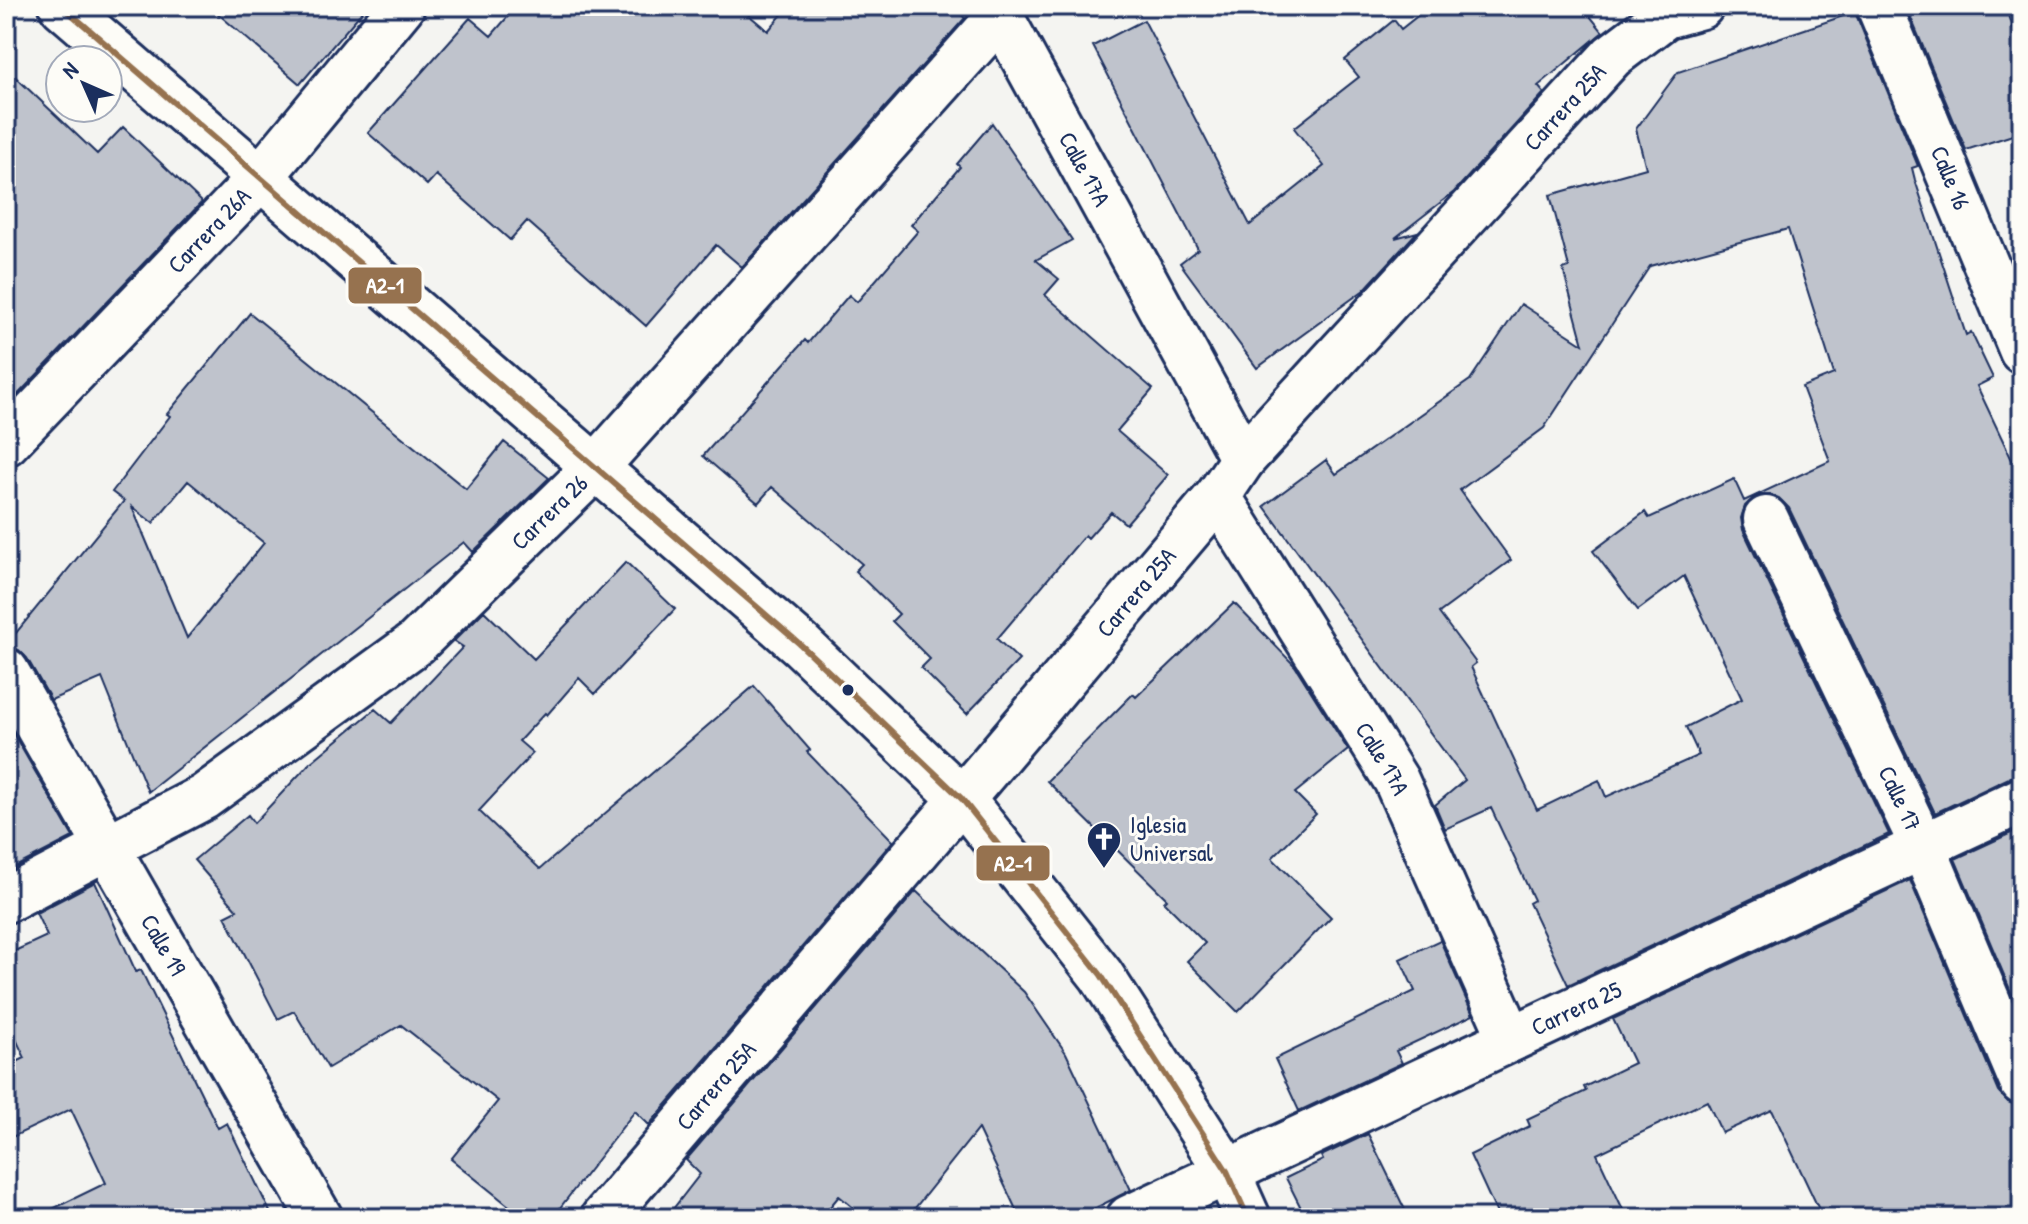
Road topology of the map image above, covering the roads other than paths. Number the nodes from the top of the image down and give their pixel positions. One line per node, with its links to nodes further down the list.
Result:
1 (62, 6): 6 (street)
2 (402, 6): 6 (street, Carrera 26A)
3 (1701, 6): 9 (street, Carrera 25A)
4 (1879, 6): 7 (street, Calle 16)
5 (998, 11): 9 (street, Calle 17A); 10 (street, Carrera 26)
6 (260, 178): 8 (street, Carrera 26A); 10 (street)
7 (2022, 351)
8 (6, 443)
9 (1243, 459): 11 (street, Carrera 25A)
10 (596, 467): 14 (street); 17 (street, Carrera 26)
11 (1218, 496): 14 (street, Carrera 25A); 19 (street, Calle 17A)
12 (1766, 519): 16 (street, Calle 17)
13 (6, 671): 17 (street, Calle 19)
14 (962, 799): 21 (street); 23 (street, Carrera 25A)
15 (2022, 800): 16 (street, Carrera 25)
16 (1923, 847): 19 (street, Carrera 25); 20 (street, Calle 17)
17 (106, 849): 18 (street, Carrera 26); 22 (street, Calle 19)
18 (6, 900)
19 (1511, 1039): 21 (street, Carrera 25)
20 (2022, 1082)
21 (1227, 1171): 24 (street, Carrera 25); 25 (street)
22 (320, 1218)
23 (603, 1218)
24 (1129, 1218)
25 (1248, 1218)

